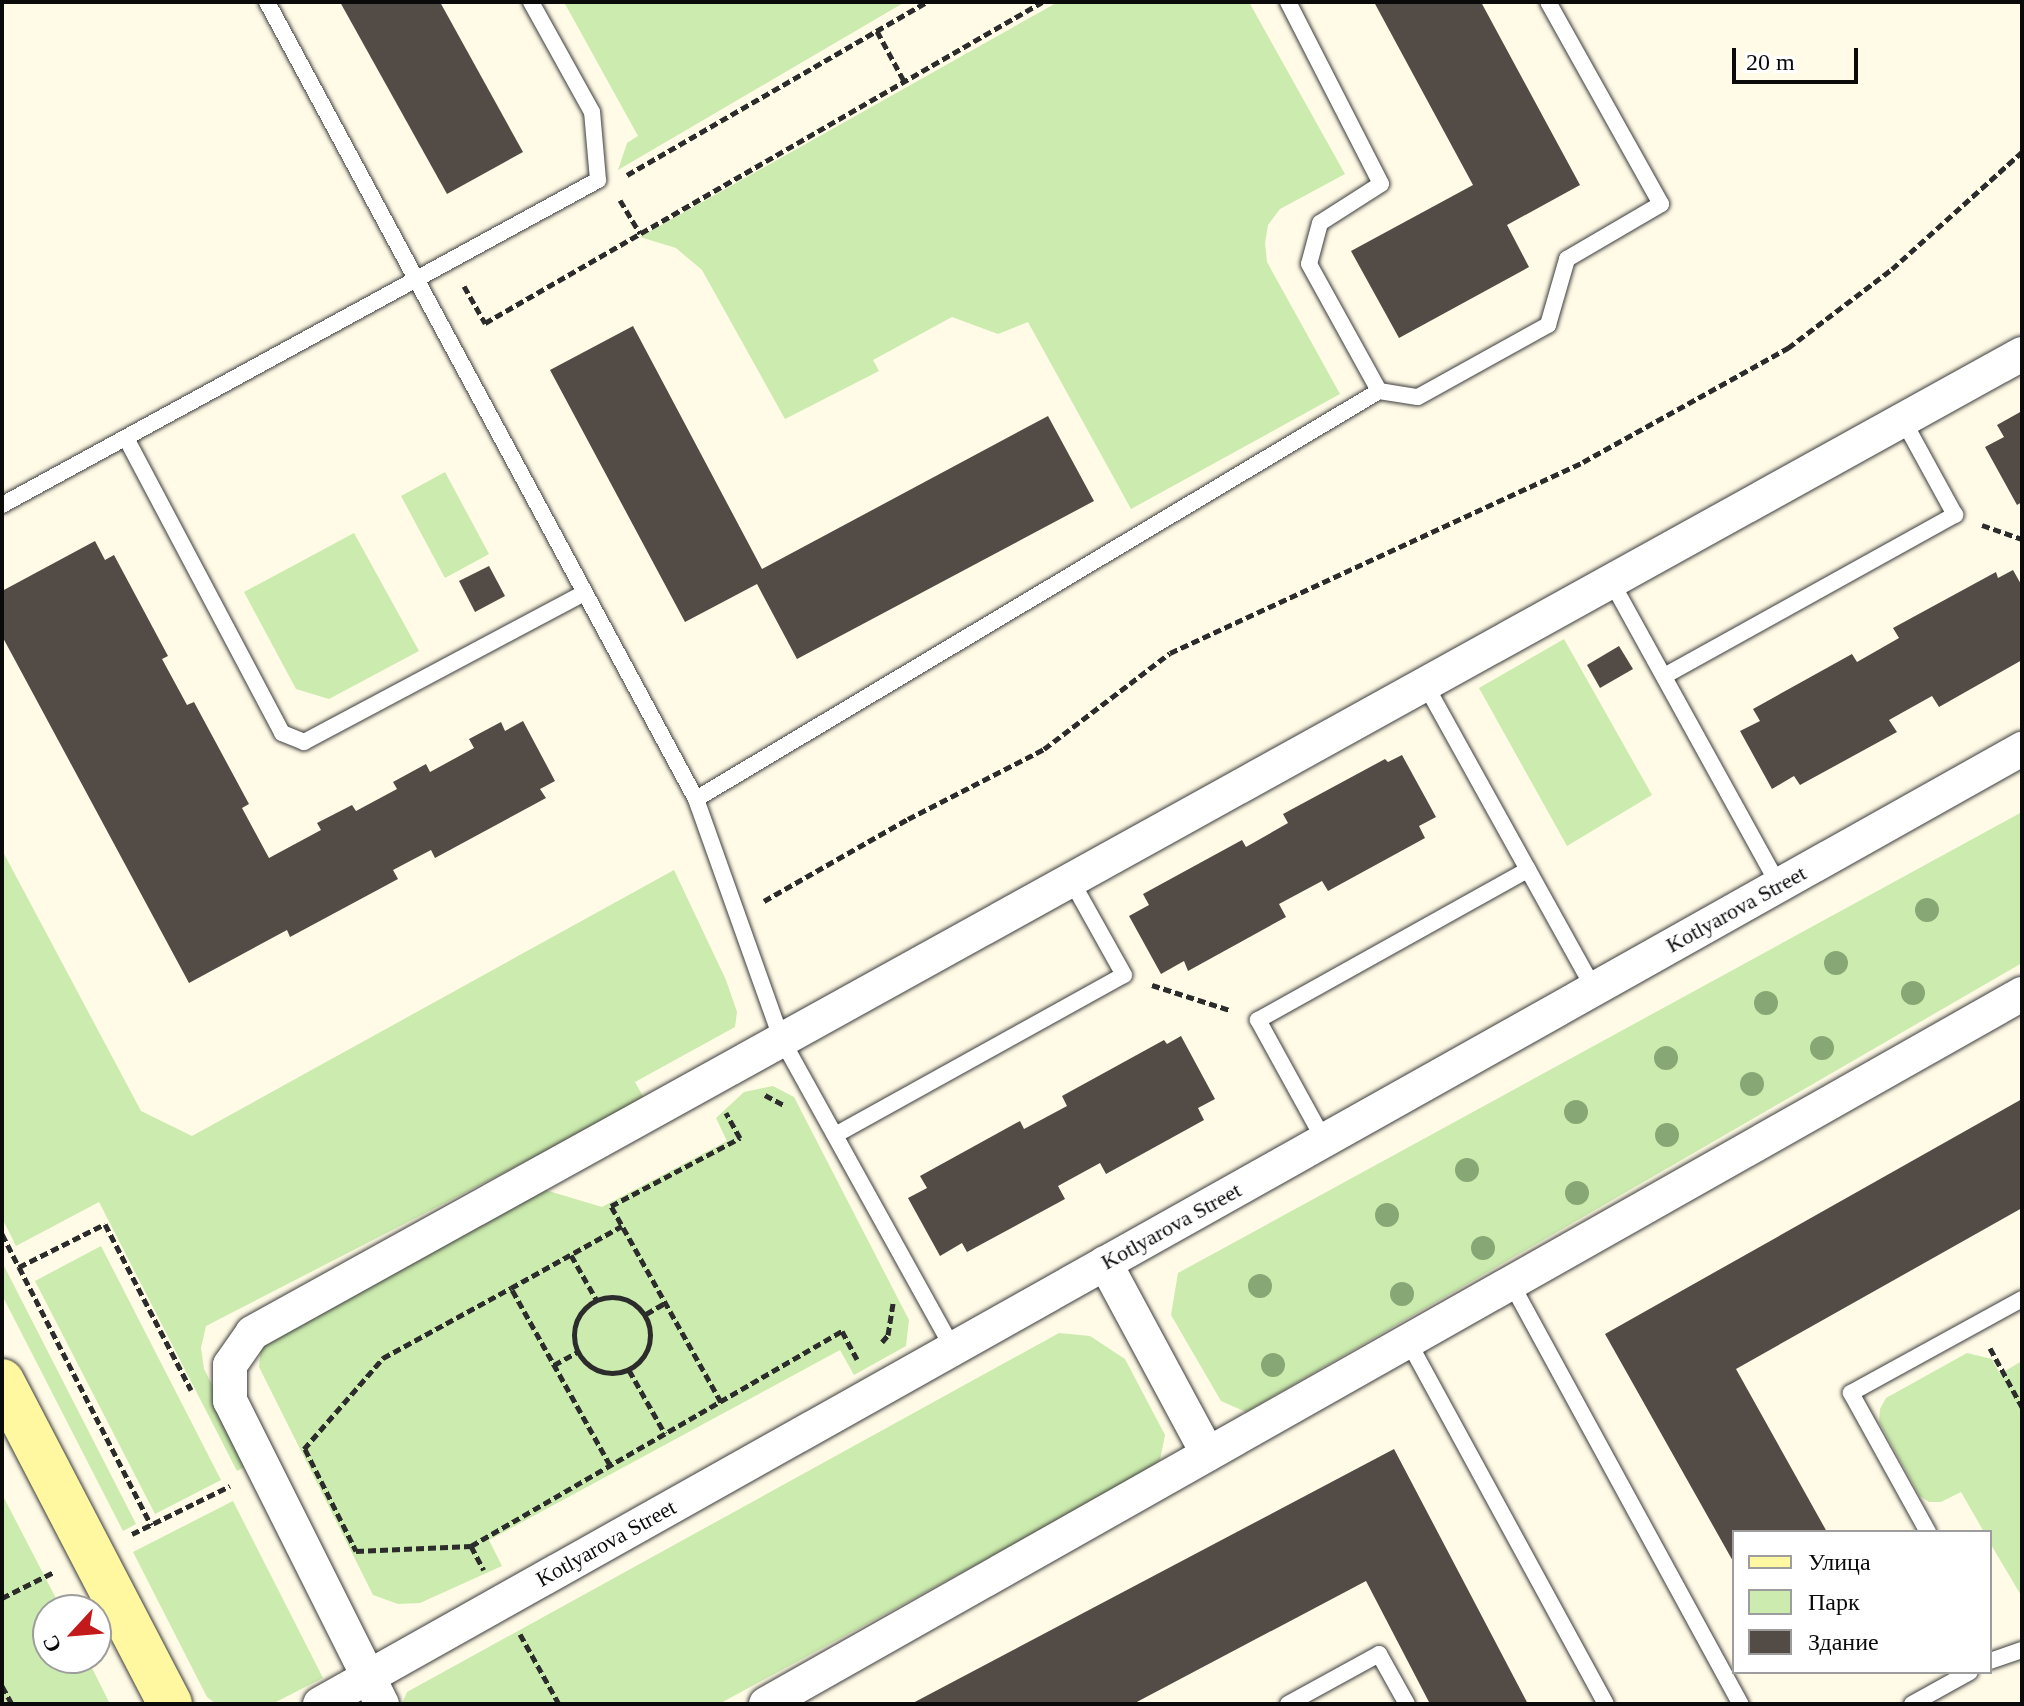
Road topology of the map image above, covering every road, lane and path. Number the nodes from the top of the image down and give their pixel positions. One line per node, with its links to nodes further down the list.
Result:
1 (267, 2): 14 (lane)
2 (531, 2): 14 (lane)
3 (927, 2): 7 (path)
4 (1042, 2): 8 (path)
5 (1288, 2): 16 (lane)
6 (1548, 2): 16 (lane)
7 (877, 31): 8 (path); 10 (path)
8 (904, 81): 12 (path)
9 (2022, 152): 31 (path)
10 (624, 177)
11 (618, 197): 12 (path)
12 (640, 233): 13 (path)
13 (457, 273)
14 (417, 281): 18 (lane); 23 (lane)
15 (2022, 354): 17 (street)
16 (1379, 391): 27 (lane)
17 (1903, 420): 20 (lane); 22 (street)
18 (126, 438): 19 (lane); 23 (lane)
19 (2, 505)
20 (1955, 515): 21 (path); 24 (lane)
21 (2022, 539)
22 (1611, 581): 24 (lane); 25 (street)
23 (584, 593): 27 (lane)
24 (1664, 676): 30 (lane)
25 (1425, 684): 28 (lane); 29 (street)
26 (2022, 749): 30 (street, Kotlyarova Street)
27 (696, 799): 31 (lane)
28 (1528, 870): 33 (lane); 35 (lane)
29 (1071, 880): 32 (lane); 36 (street)
30 (1779, 885): 33 (street, Kotlyarova Street)
31 (739, 916): 36 (lane)
32 (1124, 975): 35 (path); 40 (lane)
33 (1594, 989): 41 (street, Kotlyarova Street)
34 (2022, 994): 47 (street)
35 (1258, 1020): 41 (lane)
36 (782, 1040): 40 (lane); 70 (street)
37 (758, 1095): 39 (path)
38 (737, 1104): 42 (path)
39 (786, 1107)
40 (835, 1135): 56 (lane)
41 (1324, 1140): 45 (street, Kotlyarova Street)
42 (622, 1226): 44 (path); 52 (path)
43 (2, 1234): 46 (path)
44 (571, 1254): 48 (path); 49 (path)
45 (1105, 1263): 56 (street, Kotlyarova Street); 68 (street)
46 (19, 1267): 63 (path); 71 (path)
47 (1511, 1283): 55 (street); 88 (lane)
48 (511, 1288): 60 (path); 67 (path)
49 (596, 1299): 53 (path); 58 (path)
50 (2022, 1299): 54 (lane)
51 (893, 1300): 57 (path)
52 (665, 1303): 53 (path); 64 (path)
53 (646, 1314): 61 (path)
54 (1977, 1324): 65 (path); 72 (lane)
55 (1408, 1341): 68 (street); 87 (lane)
56 (953, 1348): 80 (street, Kotlyarova Street)
57 (877, 1350)
58 (577, 1352): 60 (path); 61 (path)
59 (867, 1356): 64 (path)
60 (554, 1365): 69 (path)
61 (629, 1370): 66 (path)
62 (2, 1381): 82 (main road)
63 (196, 1400)
64 (721, 1402): 66 (path)
65 (2022, 1407)
66 (665, 1434): 69 (path)
67 (305, 1449): 69 (path); 70 (path)
68 (1208, 1454): 84 (street)
69 (610, 1465)
70 (262, 1469): 71 (path); 80 (street)
71 (151, 1525): 73 (path)
72 (1927, 1530)
73 (123, 1538)
74 (36, 1582): 75 (path)
75 (2, 1598)
76 (2022, 1650): 77 (lane)
77 (1992, 1654)
78 (1966, 1674): 89 (lane)
79 (2, 1686): 81 (path)
80 (375, 1690): 83 (street, Kotlyarova Street)
81 (12, 1704)
82 (170, 1704)
83 (320, 1704)
84 (766, 1704)
85 (1288, 1704): 86 (lane)
86 (1407, 1704)
87 (1606, 1704)
88 (1741, 1704)
89 (1912, 1704)

